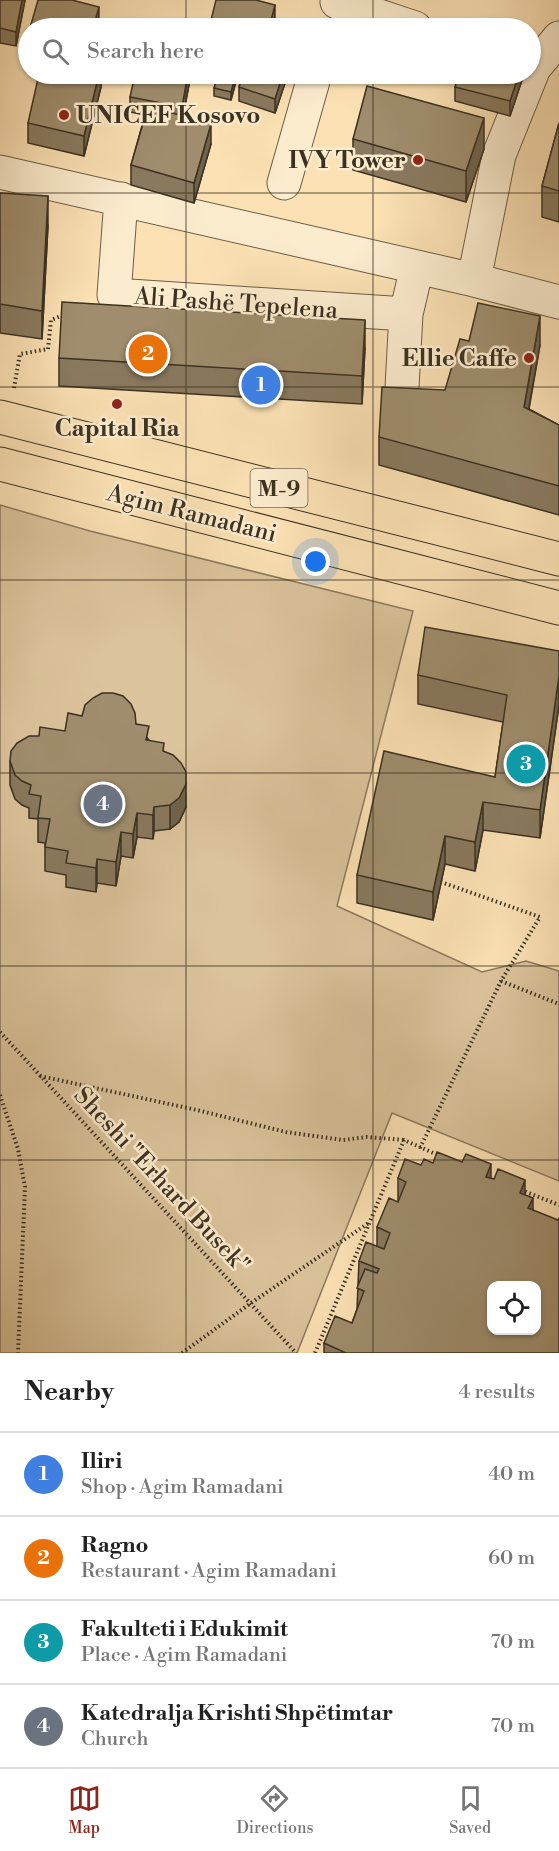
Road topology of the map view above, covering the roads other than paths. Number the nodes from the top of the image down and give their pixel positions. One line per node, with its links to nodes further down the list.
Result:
1 (335, 10): 2 (street)
2 (371, 18)
3 (559, 38): 4 (street)
4 (541, 60)
5 (312, 84): 8 (street)
6 (528, 84): 11 (street)
7 (0, 172): 9 (street)
8 (284, 183)
9 (121, 199): 10 (street); 13 (street, Ali Pashë Tepelena)
10 (417, 267): 11 (street); 13 (street)
11 (474, 280): 12 (street)
12 (559, 302)
13 (406, 314): 14 (street)
14 (402, 387)
15 (6, 418): 17 (main road, Agim Ramadani / M-9)
16 (0, 464): 18 (main road, Agim Ramadani / M-9)
17 (559, 559)
18 (559, 608)

